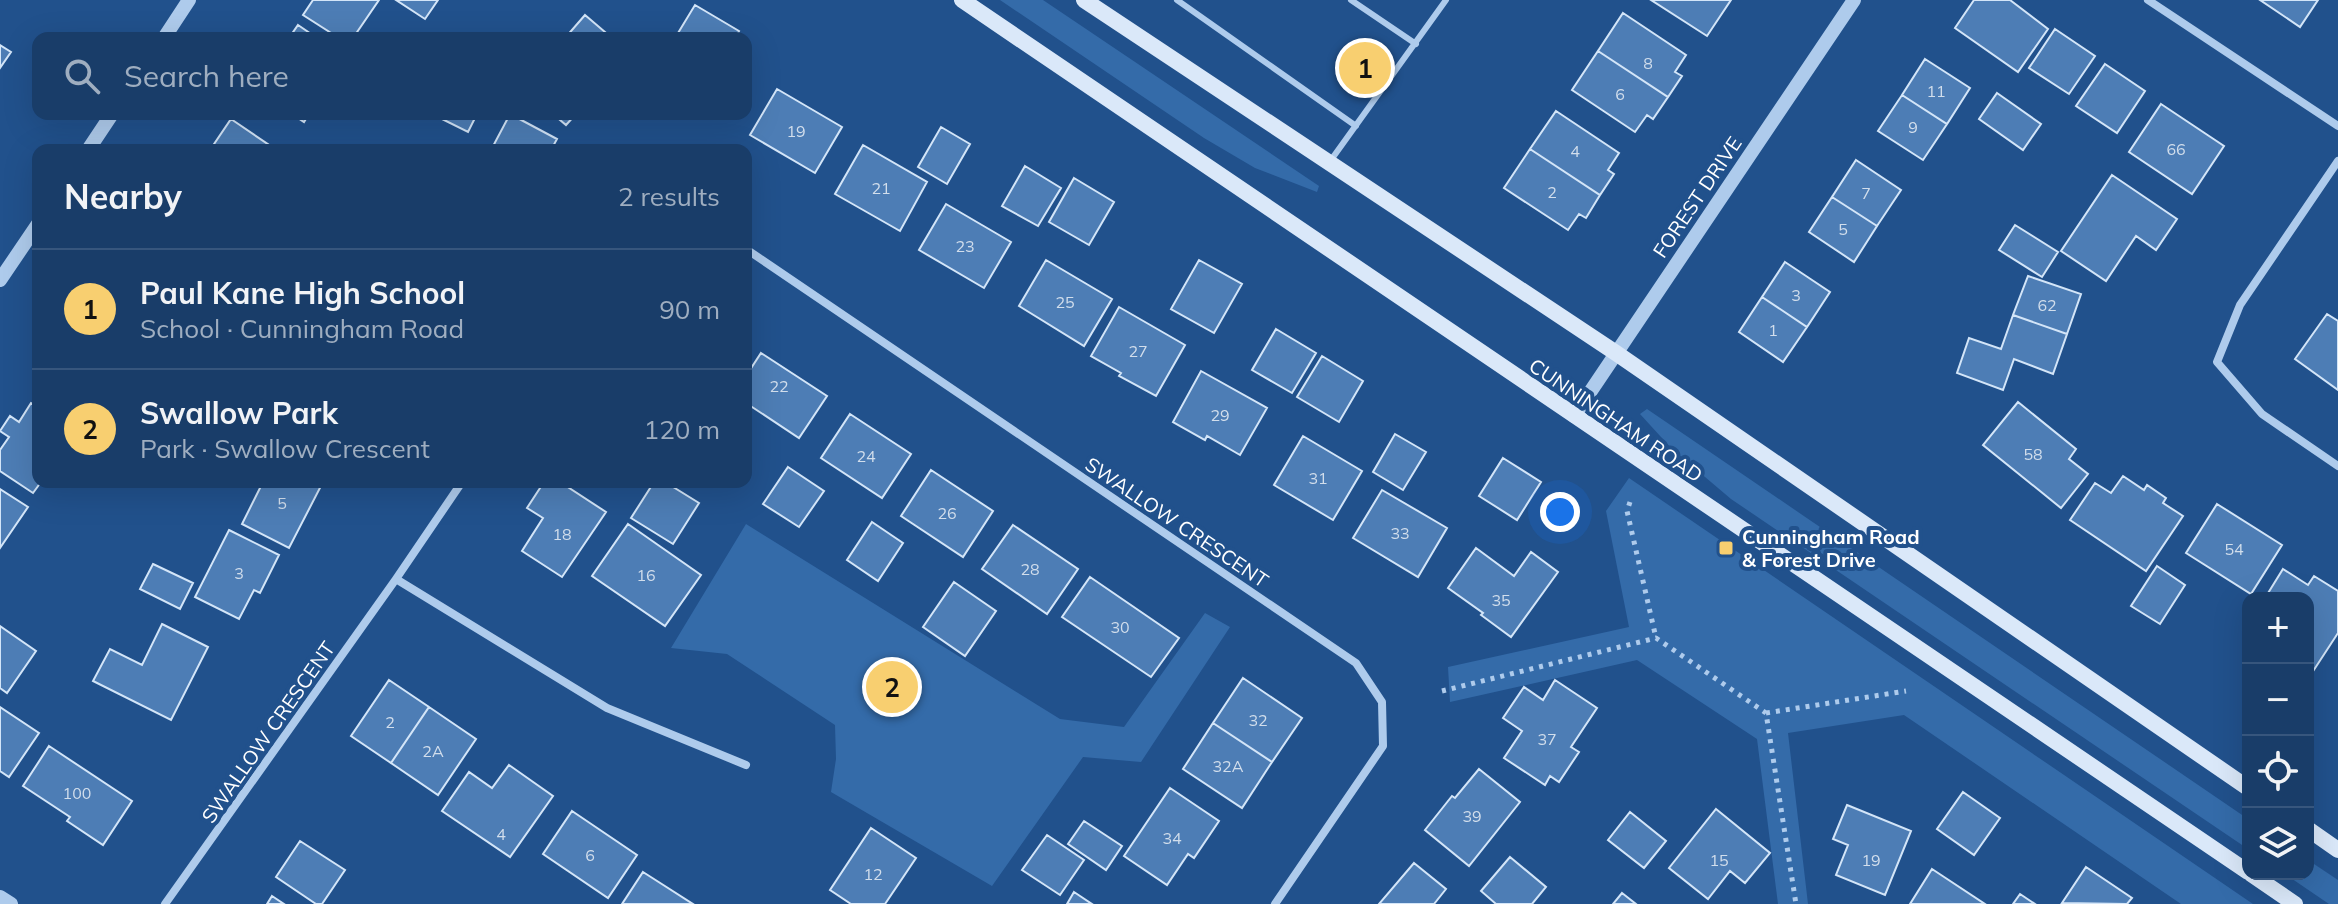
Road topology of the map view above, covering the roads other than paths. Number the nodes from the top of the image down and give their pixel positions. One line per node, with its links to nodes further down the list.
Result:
1 (189, 0): 9 (street)
2 (962, 0): 21 (main road, CUNNINGHAM ROAD)
3 (1084, 0): 16 (main road)
4 (1177, 0): 12 (lane)
5 (1351, 0): 10 (lane)
6 (1446, 0): 10 (lane)
7 (1854, 0): 20 (street, FOREST DRIVE)
8 (2148, 0): 13 (street)
9 (168, 32)
10 (1416, 44): 12 (lane)
11 (108, 120): 14 (street)
12 (1356, 126): 16 (lane)
13 (2338, 126)
14 (92, 144)
15 (2338, 161): 22 (street)
16 (1329, 163): 20 (main road)
17 (32, 233): 19 (street)
18 (752, 253): 34 (street, SWALLOW CRESCENT)
19 (0, 280)
20 (1616, 353): 21 (street, FOREST DRIVE); 26 (main road)
21 (1574, 416): 29 (main road, CUNNINGHAM ROAD)
22 (2338, 466)
23 (458, 488): 24 (street, SWALLOW CRESCENT)
24 (396, 579): 25 (street); 33 (street, SWALLOW CRESCENT)
25 (746, 765)
26 (2242, 784)
27 (2314, 833): 28 (main road)
28 (2338, 850)
29 (2242, 868)
30 (2260, 880): 35 (main road, CUNNINGHAM ROAD)
31 (0, 897): 32 (street)
32 (11, 904)
33 (165, 904)
34 (1275, 904)
35 (2295, 904)

